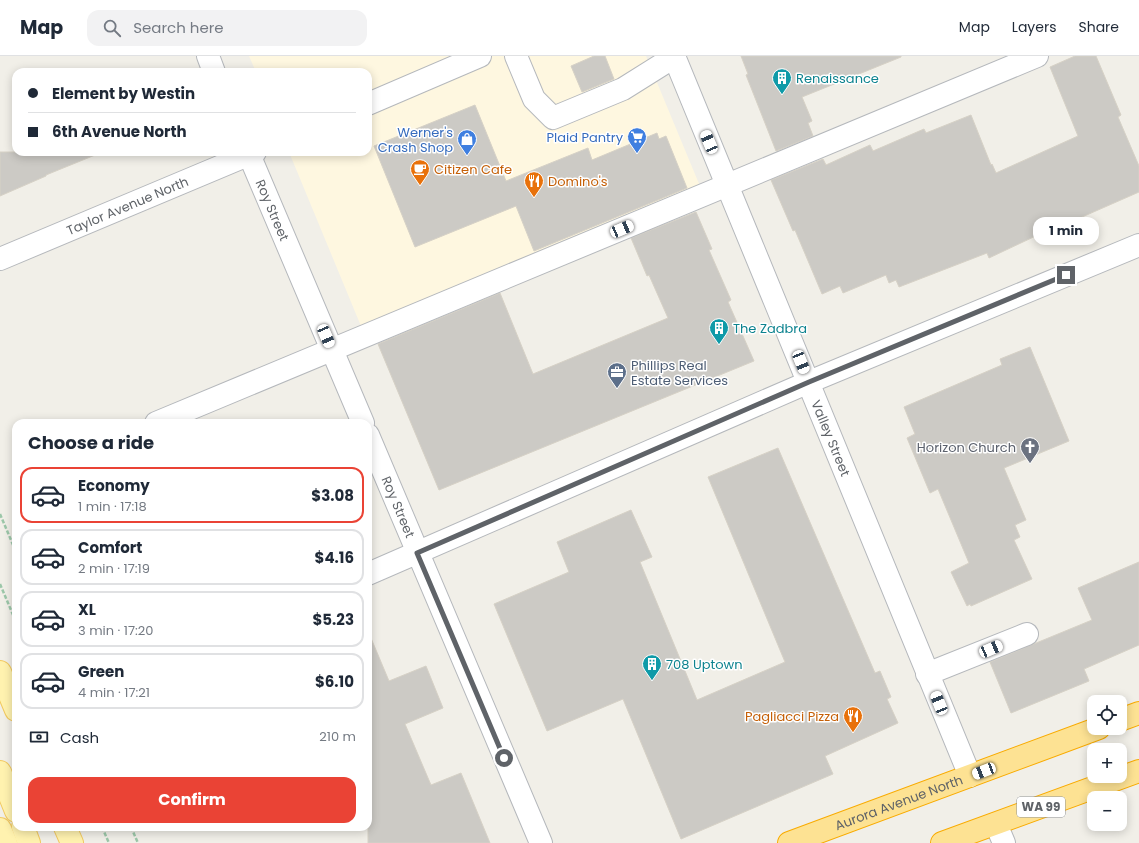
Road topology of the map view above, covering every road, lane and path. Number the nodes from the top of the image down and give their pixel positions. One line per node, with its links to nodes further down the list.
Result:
1 (208, 56): 6 (street)
2 (480, 56): 7 (street)
3 (516, 56): 4 (street)
4 (674, 56): 10 (street, Valley Street)
5 (1037, 56): 10 (street)
6 (212, 68)
7 (372, 102)
8 (244, 156): 12 (street, Taylor Avenue North)
9 (252, 156): 13 (street, Roy Street)
10 (727, 184): 13 (street); 14 (street, Valley Street)
11 (1139, 245): 14 (street)
12 (0, 259)
13 (332, 350): 15 (street); 16 (street, Roy Street)
14 (809, 382): 20 (street); 26 (street, Valley Street)
15 (166, 419)
16 (361, 419)
17 (372, 445): 20 (street, Roy Street)
18 (0, 514): 19 (path)
19 (12, 542)
20 (417, 553): 21 (street); 46 (street, Roy Street)
21 (372, 572)
22 (0, 584): 23 (path)
23 (12, 612)
24 (1027, 634): 26 (street)
25 (0, 672): 27 (main road)
26 (927, 674): 33 (street, Valley Street)
27 (12, 700)
28 (1139, 712): 29 (highway)
29 (1127, 717)
30 (1087, 732): 33 (highway, Aurora Avenue North)
31 (1139, 771): 40 (highway, WA 99)
32 (0, 772): 34 (main road)
33 (970, 776): 47 (highway, Aurora Avenue North)
34 (12, 801)
35 (0, 829): 41 (main road)
36 (24, 831): 42 (main road)
37 (67, 831): 43 (main road)
38 (104, 831): 44 (path)
39 (134, 831): 45 (path)
40 (1000, 833): 48 (highway, WA 99)
41 (6, 843)
42 (29, 843)
43 (72, 843)
44 (109, 843)
45 (138, 843)
46 (541, 843)
47 (789, 843)
48 (942, 843)

